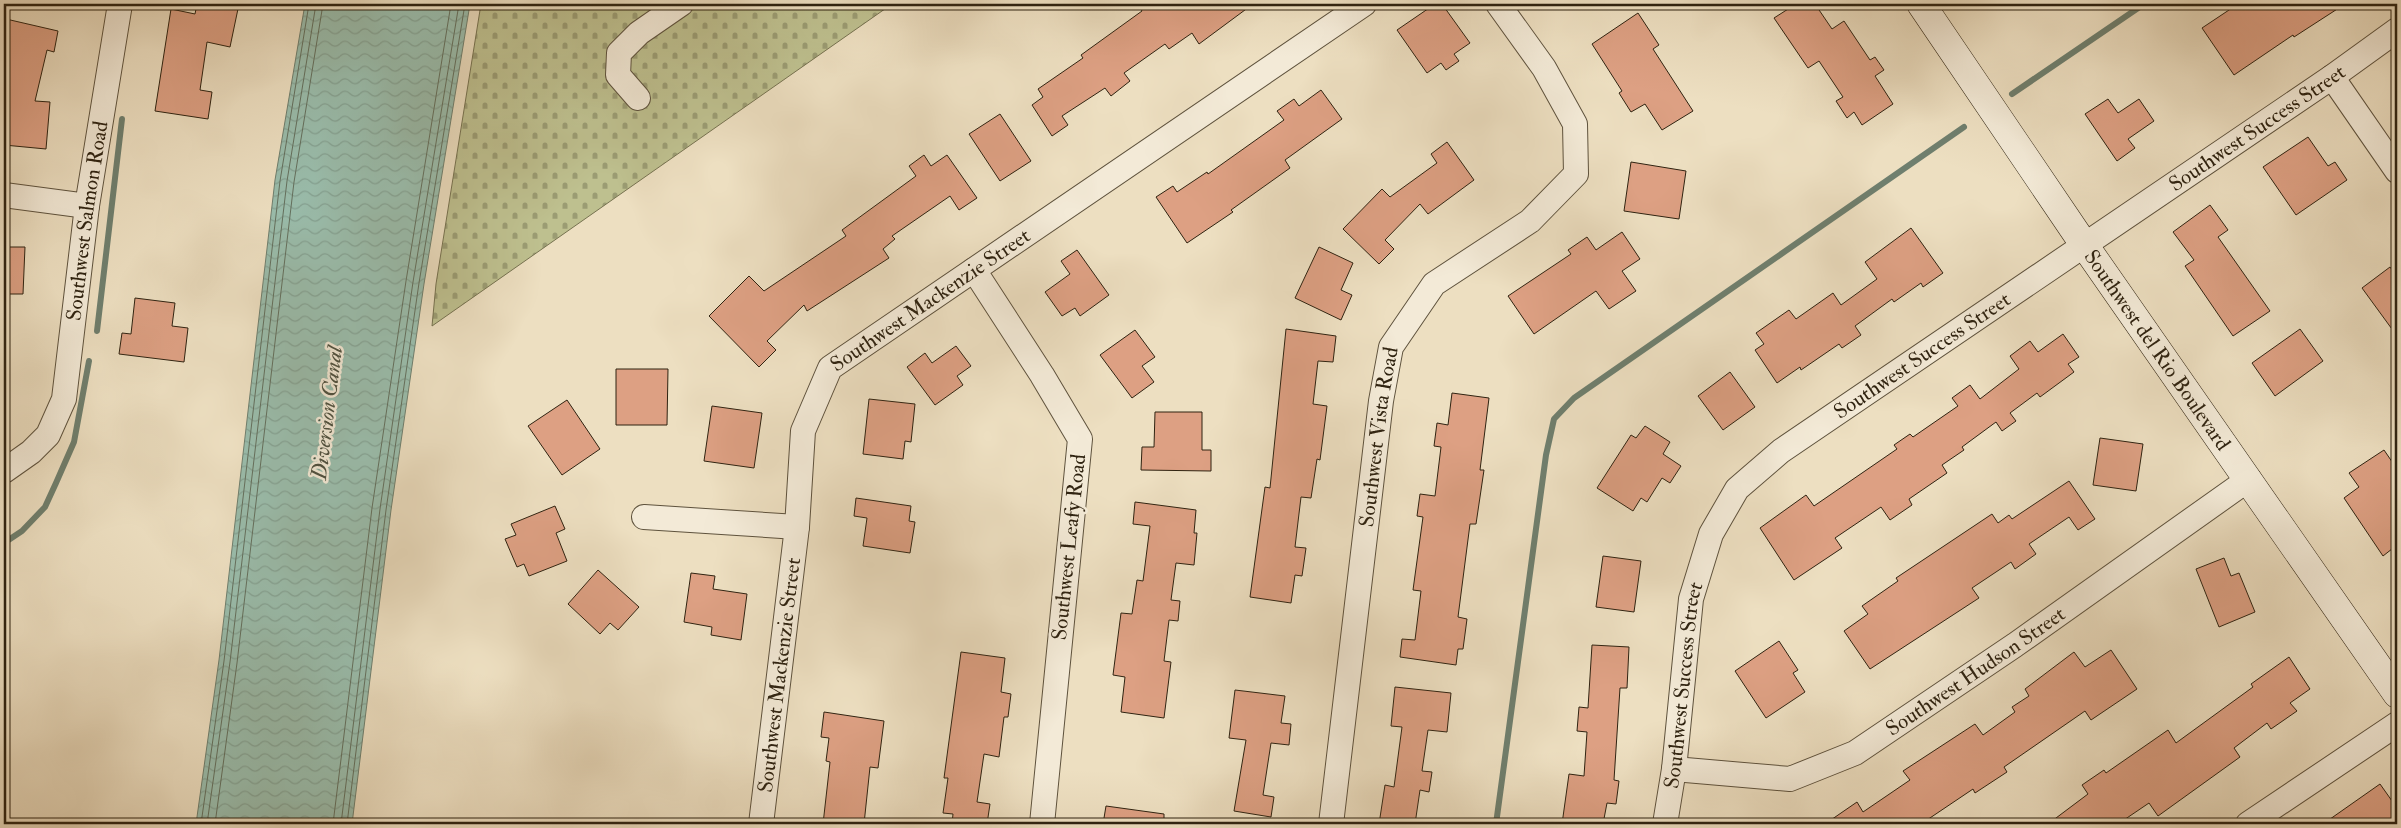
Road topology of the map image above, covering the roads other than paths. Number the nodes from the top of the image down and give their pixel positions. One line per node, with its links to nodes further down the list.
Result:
1 (120, 4): 11 (street, Southwest Salmon Road)
2 (681, 4): 8 (street)
3 (1364, 4): 13 (street, Southwest Mackenzie Street)
4 (1498, 4): 23 (street, Southwest Vista Road)
5 (1922, 4): 12 (street, Southwest del Rio Boulevard)
6 (2397, 30): 7 (street, Southwest Success Street)
7 (2332, 77): 9 (street); 12 (street, Southwest Success Street)
8 (638, 98)
9 (2397, 171)
10 (4, 196): 11 (street)
11 (87, 206): 14 (street, Southwest Salmon Road)
12 (2085, 246): 15 (street, Southwest del Rio Boulevard); 20 (street, Southwest Success Street)
13 (974, 270): 17 (street, Southwest Mackenzie Street); 22 (street, Southwest Leafy Road)
14 (4, 471)
15 (2248, 479): 18 (street, Southwest del Rio Boulevard); 20 (street, Southwest Hudson Street)
16 (644, 517): 17 (street)
17 (797, 528): 21 (street, Southwest Mackenzie Street)
18 (2397, 694)
19 (2397, 724): 25 (street)
20 (1674, 769): 24 (street, Southwest Success Street)
21 (761, 824)
22 (1042, 824)
23 (1331, 824)
24 (1665, 824)
25 (2248, 824)

